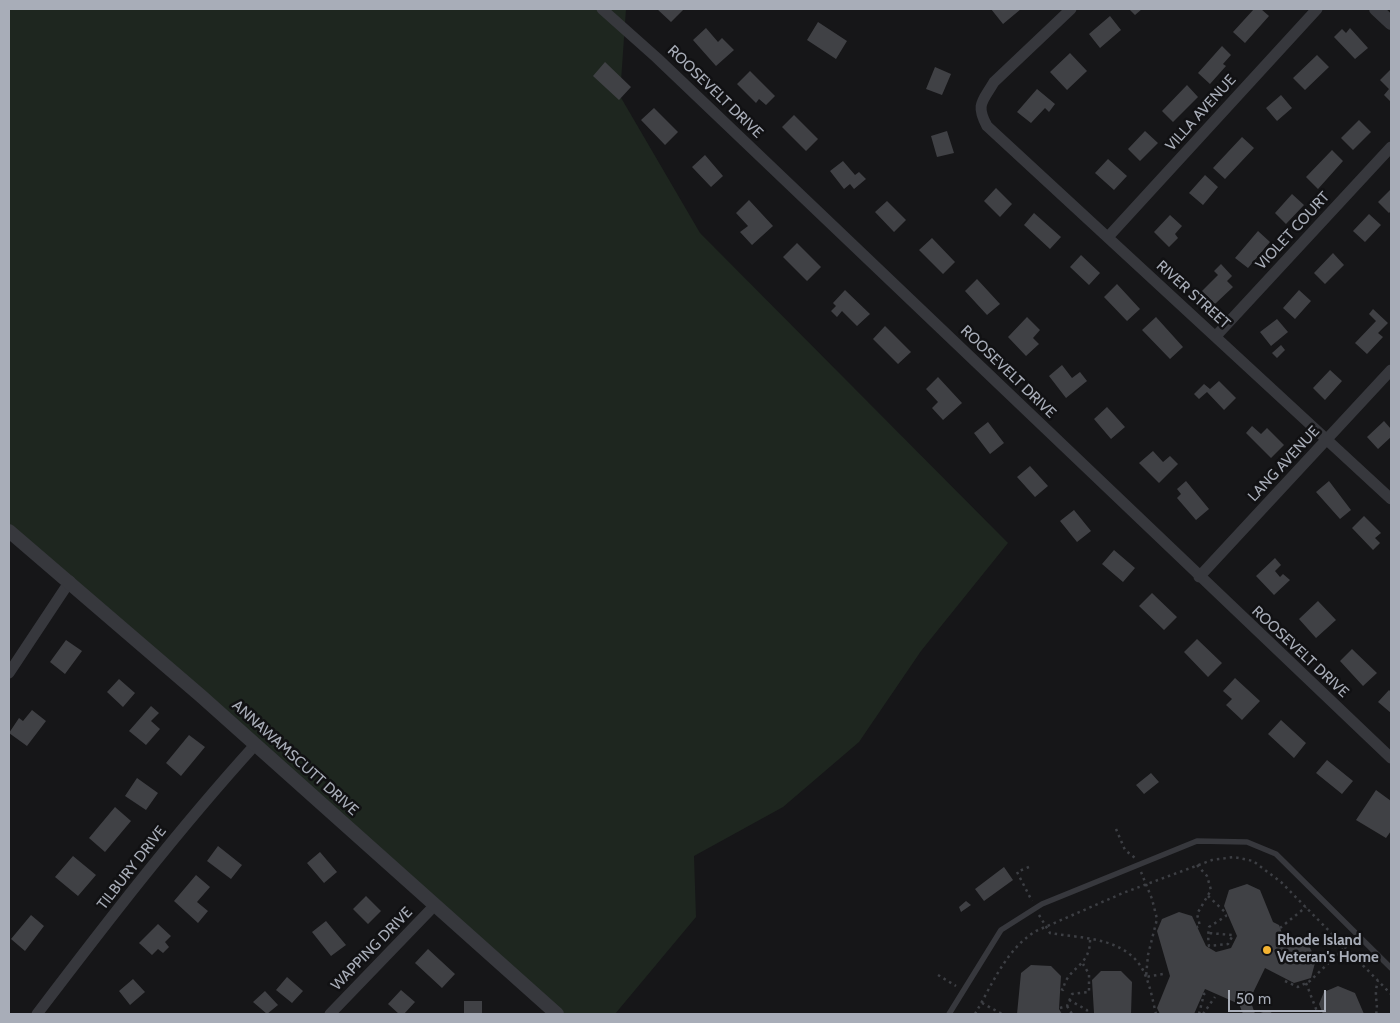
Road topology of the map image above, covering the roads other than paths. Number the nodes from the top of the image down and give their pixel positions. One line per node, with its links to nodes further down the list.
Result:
1 (602, 9): 13 (street, ROOSEVELT DRIVE)
2 (1070, 9): 7 (street, RIVER STREET)
3 (1317, 9): 7 (street, VILLA AVENUE)
4 (1376, 9): 5 (street)
5 (1391, 23)
6 (1391, 146): 8 (street, VIOLET COURT)
7 (1108, 237): 8 (street, RIVER STREET)
8 (1216, 336): 10 (street, RIVER STREET)
9 (1391, 370): 10 (street, LANG AVENUE)
10 (1328, 440): 11 (street, RIVER STREET); 13 (street, LANG AVENUE)
11 (1391, 498)
12 (9, 531): 14 (street, ANNAWAMSCUTT DRIVE)
13 (1199, 577): 17 (street, ROOSEVELT DRIVE)
14 (70, 581): 15 (street); 16 (street, ANNAWAMSCUTT DRIVE)
15 (9, 673)
16 (255, 744): 18 (street, ANNAWAMSCUTT DRIVE); 21 (street, TILBURY DRIVE)
17 (1391, 758)
18 (435, 905): 20 (street, ANNAWAMSCUTT DRIVE); 22 (street, WAPPING DRIVE)
19 (1391, 968): 23 (lane)
20 (553, 1013)
21 (37, 1014)
22 (330, 1014)
23 (949, 1014)

